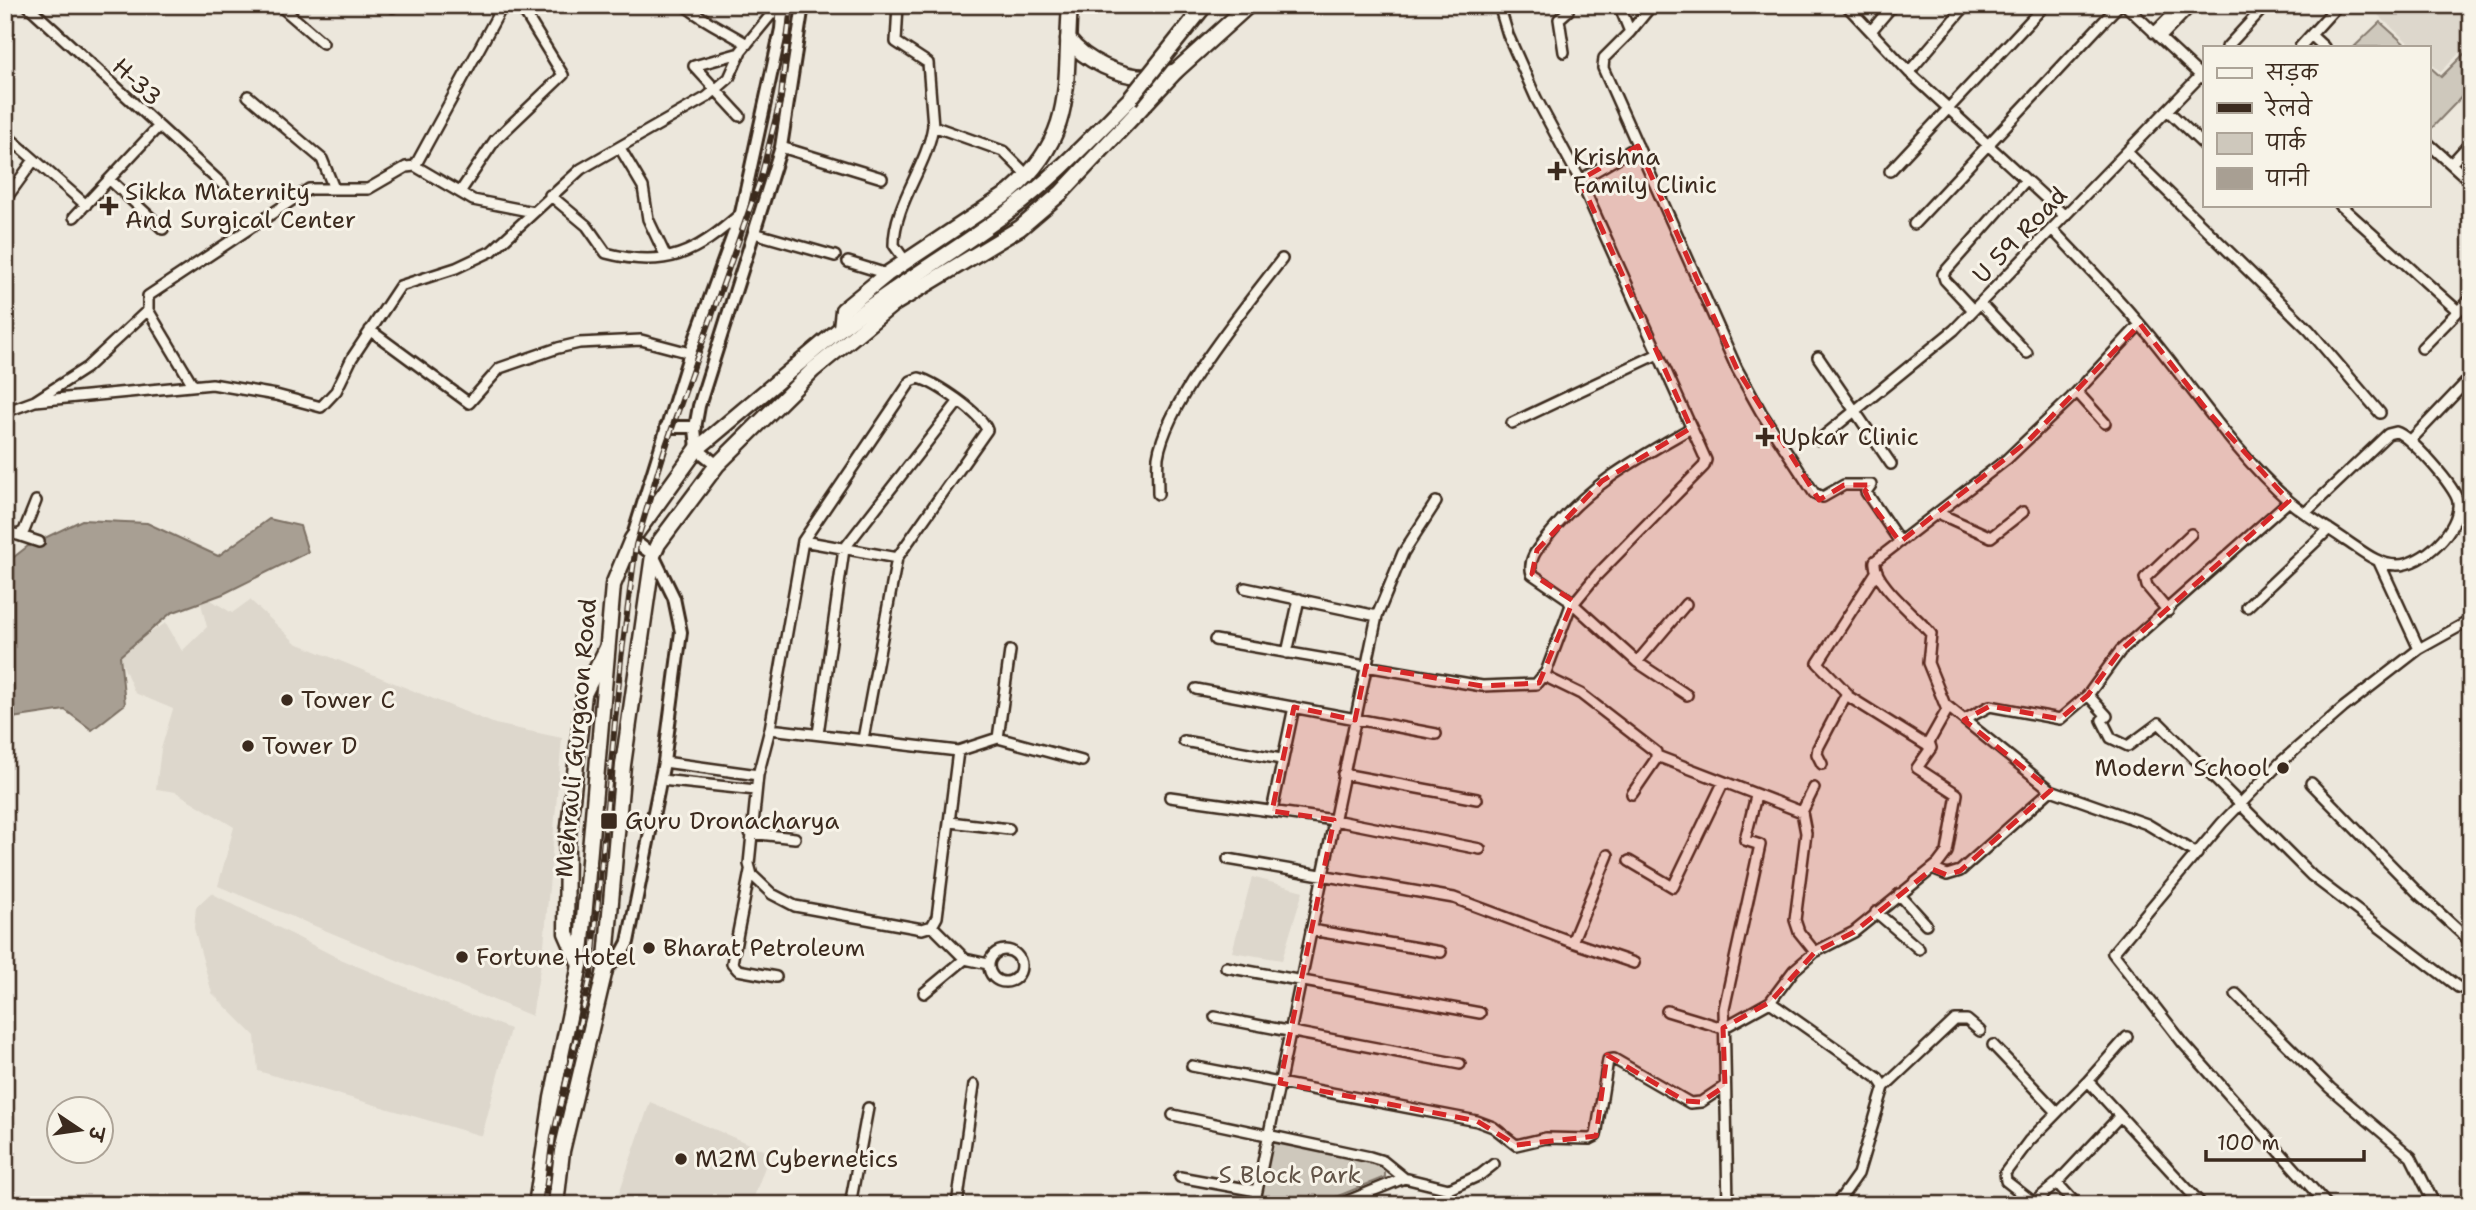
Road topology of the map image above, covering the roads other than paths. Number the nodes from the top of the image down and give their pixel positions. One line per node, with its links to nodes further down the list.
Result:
1 (27, 5): 48 (street, H-33)
2 (279, 5): 31 (street)
3 (503, 5): 60 (street)
4 (520, 5): 70 (street)
5 (781, 5): 32 (street); 75 (street)
6 (803, 5): 54 (street)
7 (898, 5): 47 (street)
8 (1070, 5): 30 (main road, Mehrauli Gurgaon Road)
9 (1205, 5): 95 (main road, bridge)
10 (1249, 5): 38 (main road, Mehrauli Gurgaon Road)
11 (1499, 5): 65 (street)
12 (1568, 5): 36 (street)
13 (1619, 5): 27 (street)
14 (1651, 5): 27 (street)
15 (1846, 5): 26 (street)
16 (1893, 5): 26 (street)
17 (1966, 5): 39 (street)
18 (2045, 5): 44 (street)
19 (2119, 5): 55 (street)
20 (2125, 5): 29 (street)
21 (2182, 5): 29 (street)
22 (2192, 5): 29 (street)
23 (2266, 5): 33 (street)
24 (2338, 5): 28 (street)
25 (688, 8): 32 (street)
26 (1871, 31): 39 (street)
27 (1630, 32): 53 (street)
28 (2311, 35): 34 (street); 35 (street)
29 (2157, 36): 40 (street)
30 (1068, 39): 38 (main road); 62 (main road, Mehrauli Gurgaon Road)
31 (323, 43)
32 (747, 44): 37 (street)
33 (2228, 46)
34 (2301, 46)
35 (2323, 46)
36 (1564, 52)
37 (740, 53): 42 (street); 42 (street)
38 (1176, 71): 119 (main road, Mehrauli Gurgaon Road)
39 (1909, 72): 44 (street)
40 (2203, 74)
41 (2203, 76): 45 (street, U 59 Road)
42 (717, 89): 46 (street); 56 (street)
43 (248, 96): 69 (street)
44 (1948, 108): 55 (street); 61 (street)
45 (2167, 110): 51 (street); 57 (street, U 59 Road)
46 (740, 116)
47 (933, 126): 62 (street); 88 (street)
48 (158, 127): 64 (street); 68 (street, H-33)
49 (5, 134): 58 (street)
50 (2471, 142): 59 (street)
51 (2203, 144)
52 (2430, 145): 59 (street)
53 (1638, 146): 65 (street); 134 (street)
54 (781, 147): 63 (street); 77 (street)
55 (1990, 147): 66 (street); 80 (street)
56 (620, 148): 71 (street); 84 (street)
57 (2127, 152): 78 (street, U 59 Road); 109 (street)
58 (34, 160): 72 (street); 73 (street)
59 (2451, 164): 67 (street)
60 (415, 166): 69 (street); 70 (street)
61 (1889, 171)
62 (1028, 176): 88 (main road, Mehrauli Gurgaon Road)
63 (882, 178)
64 (110, 180): 73 (street); 81 (street)
65 (1580, 180): 100 (street)
66 (2026, 180): 78 (street); 91 (street)
67 (2471, 182)
68 (223, 185)
69 (333, 186): 92 (street)
70 (460, 192): 76 (street)
71 (551, 195): 76 (street); 84 (street)
72 (5, 200)
73 (86, 205): 79 (street)
74 (2341, 206): 93 (street)
75 (741, 211): 77 (street); 84 (street); 98 (street)
76 (534, 212): 96 (street)
77 (761, 212): 83 (street)
78 (2065, 216): 82 (street, U 59 Road)
79 (74, 217)
80 (1914, 224)
81 (163, 229)
82 (2052, 229): 91 (street, U 59 Road); 94 (street)
83 (754, 233): 85 (street); 113 (street)
84 (666, 257)
85 (835, 257)
86 (1282, 259): 120 (street)
87 (848, 262): 89 (street)
88 (906, 262): 89 (main road, Mehrauli Gurgaon Road)
89 (887, 274): 95 (main road, Mehrauli Gurgaon Road)
90 (2471, 298): 93 (street)
91 (1977, 306): 99 (street); 107 (street, U 59 Road)
92 (148, 310): 103 (street); 105 (street)
93 (2458, 311): 97 (street)
94 (2140, 324): 104 (street); 122 (street)
95 (841, 328): 117 (main road, Mehrauli Gurgaon Road)
96 (370, 330): 98 (street); 103 (street)
97 (2422, 348)
98 (690, 353): 112 (street)
99 (2027, 353)
100 (1658, 354): 110 (street); 114 (street)
101 (1818, 357): 107 (street)
102 (2471, 377): 116 (street)
103 (192, 385): 105 (street)
104 (2077, 392): 111 (street); 126 (street)
105 (35, 401): 108 (street)
106 (959, 401): 132 (street); 135 (street); 137 (street)
107 (1856, 410): 115 (street, U 59 Road); 118 (street)
108 (5, 412)
109 (2381, 413)
110 (1512, 423)
111 (2105, 423)
112 (666, 427): 113 (street); 131 (street)
113 (696, 427): 117 (street)
114 (1691, 428): 142 (street); 142 (street)
115 (1819, 440)
116 (2410, 441): 125 (street); 138 (street)
117 (697, 449): 119 (street); 131 (main road, Mehrauli Gurgaon Road)
118 (1891, 464)
119 (717, 465): 136 (main road, Mehrauli Gurgaon Road)
120 (1158, 494)
121 (36, 501): 130 (street)
122 (2289, 501): 125 (street); 145 (street)
123 (1436, 502): 146 (street)
124 (2023, 512): 126 (street)
125 (2305, 513): 127 (street)
126 (1940, 514): 134 (street)
127 (2329, 529): 138 (street); 144 (street)
128 (5, 532): 130 (street)
129 (2190, 534): 145 (street)
130 (18, 535): 133 (street)
131 (632, 539): 136 (street); 149 (main road, Mehrauli Gurgaon Road)
132 (803, 541): 135 (street); 164 (street)
133 (39, 542)
134 (1900, 542): 139 (street)
135 (844, 549): 137 (street); 165 (street)
136 (653, 555): 175 (street); 220 (main road, Mehrauli Gurgaon Road)
137 (897, 558): 168 (street)
138 (2379, 562): 150 (street)
139 (1877, 571): 158 (street); 160 (street)
140 (1245, 588): 141 (street)
141 (1299, 600): 146 (street); 152 (street)
142 (1572, 603): 153 (street); 155 (street)
143 (1686, 604): 153 (street)
144 (2247, 607)
145 (2168, 611): 159 (street)
146 (1377, 616): 154 (street)
147 (2471, 620): 150 (street)
148 (1215, 640): 152 (street)
149 (607, 648): 218 (main road, Mehrauli Gurgaon Road); 218 (main road)
150 (2419, 649): 189 (street)
151 (1010, 651): 167 (street)
152 (1287, 653): 154 (street)
153 (1637, 662): 157 (street)
154 (1366, 666): 155 (street); 162 (street)
155 (1544, 676): 172 (street)
156 (1196, 689): 161 (street)
157 (1687, 695)
158 (1846, 695): 170 (street); 176 (street)
159 (2088, 695): 163 (street); 189 (street)
160 (1947, 706): 163 (street); 170 (street)
161 (1294, 707): 162 (street); 173 (street)
162 (1354, 720): 166 (street); 177 (street)
163 (1964, 720): 184 (street)
164 (770, 729): 165 (street); 178 (street)
165 (818, 734): 168 (street)
166 (1436, 734)
167 (998, 738): 171 (street); 174 (street)
168 (863, 739): 171 (street)
169 (1184, 741): 173 (street)
170 (1930, 748): 202 (street)
171 (958, 751): 193 (street)
172 (1657, 755): 180 (street); 185 (street)
173 (1282, 759): 190 (street)
174 (1082, 761)
175 (664, 762): 178 (street); 179 (street)
176 (1822, 764)
177 (1343, 774): 188 (street); 192 (street)
178 (758, 775): 183 (street)
179 (661, 780): 183 (street); 220 (street)
180 (1723, 783): 186 (street); 201 (street)
181 (2311, 783): 211 (street)
182 (1814, 788): 191 (street)
183 (756, 790): 195 (street)
184 (2051, 790): 198 (street); 202 (street)
185 (1632, 794)
186 (1756, 796): 191 (street); 230 (street)
187 (1170, 797): 190 (street)
188 (1477, 799)
189 (2239, 803): 198 (street); 223 (street)
190 (1272, 811): 192 (street)
191 (1802, 812): 214 (street)
192 (1334, 820): 197 (street); 204 (street)
193 (950, 822): 194 (street); 208 (street)
194 (1009, 830)
195 (750, 833): 196 (street); 203 (street)
196 (795, 838)
197 (1480, 849)
198 (2196, 854): 263 (street)
199 (1608, 855): 210 (street)
200 (1228, 859): 204 (street)
201 (1629, 861)
202 (1932, 869): 205 (street)
203 (750, 871): 208 (street); 221 (street)
204 (1323, 874): 209 (street); 210 (street)
205 (1899, 894): 206 (street); 207 (street)
206 (1876, 912): 212 (street); 214 (street)
207 (1926, 924)
208 (932, 926): 215 (street)
209 (1311, 930): 213 (street); 222 (street)
210 (1572, 942): 216 (street)
211 (2471, 942)
212 (1919, 949)
213 (1441, 951)
214 (1815, 952): 226 (street)
215 (965, 959): 217 (street); 224 (street)
216 (1633, 963)
217 (988, 964)
218 (580, 965): 253 (main road, Mehrauli Gurgaon Road)
219 (1226, 967): 222 (street)
220 (604, 970): 254 (main road, Mehrauli Gurgaon Road)
221 (776, 977)
222 (1300, 982): 228 (street); 231 (street)
223 (2471, 991)
224 (924, 993)
225 (2236, 994): 264 (street)
226 (1770, 1002): 230 (street); 241 (street)
227 (1667, 1011): 230 (street)
228 (1480, 1013)
229 (1215, 1017): 231 (street)
230 (1723, 1028): 240 (street)
231 (1290, 1031): 235 (street); 238 (street)
232 (1980, 1031): 241 (street)
233 (2127, 1037): 237 (street)
234 (1993, 1045): 243 (street)
235 (1460, 1063)
236 (1192, 1066): 238 (street)
237 (2088, 1081): 243 (street); 245 (street)
238 (1280, 1083): 240 (street); 246 (street)
239 (974, 1085): 256 (street)
240 (1725, 1086): 259 (street)
241 (1884, 1087): 260 (street)
242 (868, 1108): 255 (street)
243 (2056, 1111): 252 (street)
244 (1173, 1115): 246 (street)
245 (2120, 1116): 250 (street); 262 (street)
246 (1269, 1135): 249 (street); 251 (street)
247 (1494, 1164): 249 (street)
248 (1180, 1177): 251 (street)
249 (1404, 1178): 258 (street)
250 (2057, 1183): 252 (street); 261 (street)
251 (1257, 1191): 257 (street)
252 (2032, 1203)
253 (536, 1205)
254 (556, 1205)
255 (850, 1205)
256 (957, 1205)
257 (1254, 1205)
258 (1338, 1205)
259 (1728, 1205)
260 (1836, 1205)
261 (2077, 1205)
262 (2202, 1205)
263 (2327, 1205)
264 (2435, 1205)

